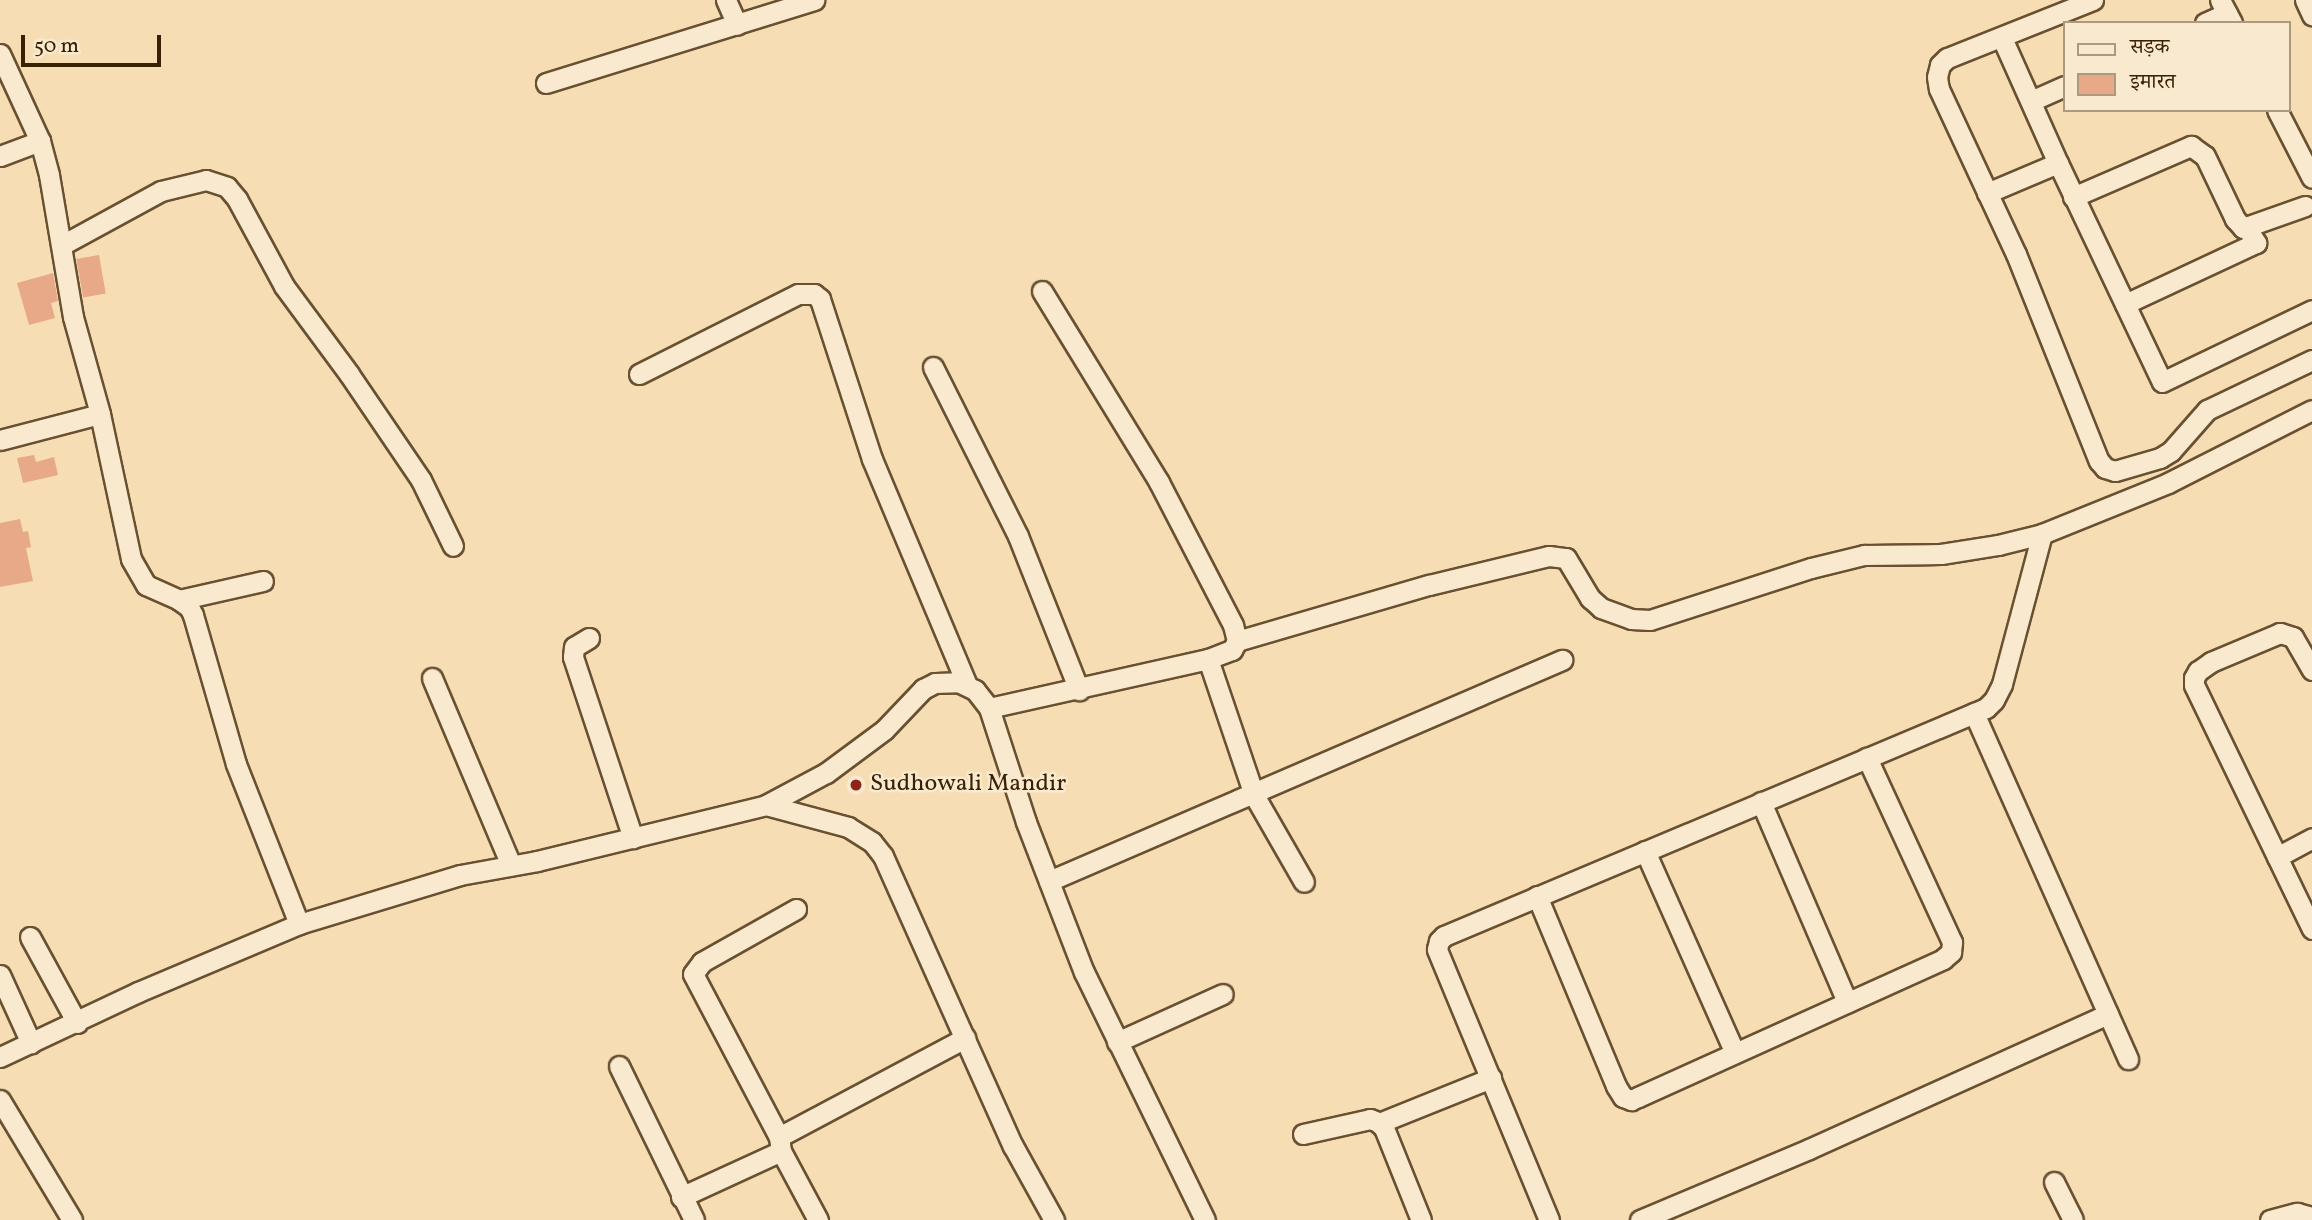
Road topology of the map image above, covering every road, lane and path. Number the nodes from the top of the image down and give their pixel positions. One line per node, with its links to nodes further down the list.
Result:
1 (726, 0): 8 (street)
2 (814, 0): 8 (street)
3 (2093, 0): 9 (street)
4 (2305, 0): 6 (street)
5 (2226, 12): 7 (street)
6 (2312, 15)
7 (2210, 21)
8 (737, 25): 11 (street)
9 (2002, 38): 13 (street); 19 (street)
10 (0, 54): 15 (street)
11 (546, 83)
12 (2064, 86): 13 (street)
13 (2031, 101): 17 (street)
14 (2278, 112): 18 (street)
15 (40, 141): 16 (street); 23 (street)
16 (0, 156)
17 (2058, 163): 19 (street); 20 (street)
18 (2312, 178)
19 (1987, 193): 27 (street)
20 (2073, 197): 22 (street); 25 (street)
21 (2310, 210): 22 (street)
22 (2248, 229): 25 (street)
23 (62, 245): 31 (street); 34 (street)
24 (1042, 291): 38 (street)
25 (2125, 304): 26 (street)
26 (2312, 310)
27 (2312, 360)
28 (933, 367): 44 (street)
29 (639, 374): 43 (street)
30 (2312, 410): 33 (street)
31 (100, 414): 32 (street); 36 (street)
32 (0, 440)
33 (2042, 534): 38 (street); 46 (street)
34 (453, 546)
35 (263, 581): 36 (street)
36 (179, 600): 60 (street)
37 (589, 638): 51 (street)
38 (1237, 641): 39 (street)
39 (1208, 659): 44 (street); 48 (street)
40 (1562, 660): 48 (street)
41 (2312, 670): 54 (street)
42 (432, 678): 55 (street)
43 (967, 685): 45 (street); 50 (street)
44 (1079, 690): 45 (street)
45 (989, 708): 56 (street)
46 (1974, 713): 47 (street); 66 (street)
47 (1867, 758): 49 (street); 65 (street)
48 (1254, 795): 56 (street); 57 (street)
49 (1761, 802): 53 (street); 65 (street)
50 (766, 805): 51 (street); 68 (street)
51 (633, 838): 55 (street)
52 (2312, 838): 54 (street)
53 (1646, 851): 58 (street); 71 (street)
54 (2277, 857): 61 (street)
55 (511, 865): 60 (street)
56 (1049, 881): 70 (street)
57 (1304, 882)
58 (1537, 896): 71 (street); 75 (street)
59 (796, 909): 79 (street)
60 (299, 923): 67 (street)
61 (2312, 929)
62 (30, 937): 67 (street)
63 (0, 975): 69 (street)
64 (1223, 994): 70 (street)
65 (1847, 1002): 71 (street)
66 (2108, 1014): 73 (street); 90 (street)
67 (77, 1023): 69 (street)
68 (965, 1038): 79 (street); 86 (street)
69 (31, 1042): 72 (street)
70 (1117, 1042): 87 (street)
71 (1735, 1053)
72 (0, 1057)
73 (2128, 1059)
74 (619, 1066): 81 (street)
75 (1490, 1078): 77 (street); 89 (street)
76 (0, 1100): 83 (street)
77 (1379, 1123): 78 (street); 88 (street)
78 (1303, 1134)
79 (780, 1144): 81 (street); 85 (street)
80 (2054, 1182): 91 (street)
81 (681, 1197): 84 (street)
82 (2312, 1217): 92 (street)
83 (72, 1220)
84 (694, 1220)
85 (818, 1220)
86 (1054, 1220)
87 (1205, 1220)
88 (1421, 1220)
89 (1549, 1220)
90 (1640, 1220)
91 (2073, 1220)
92 (2270, 1220)

